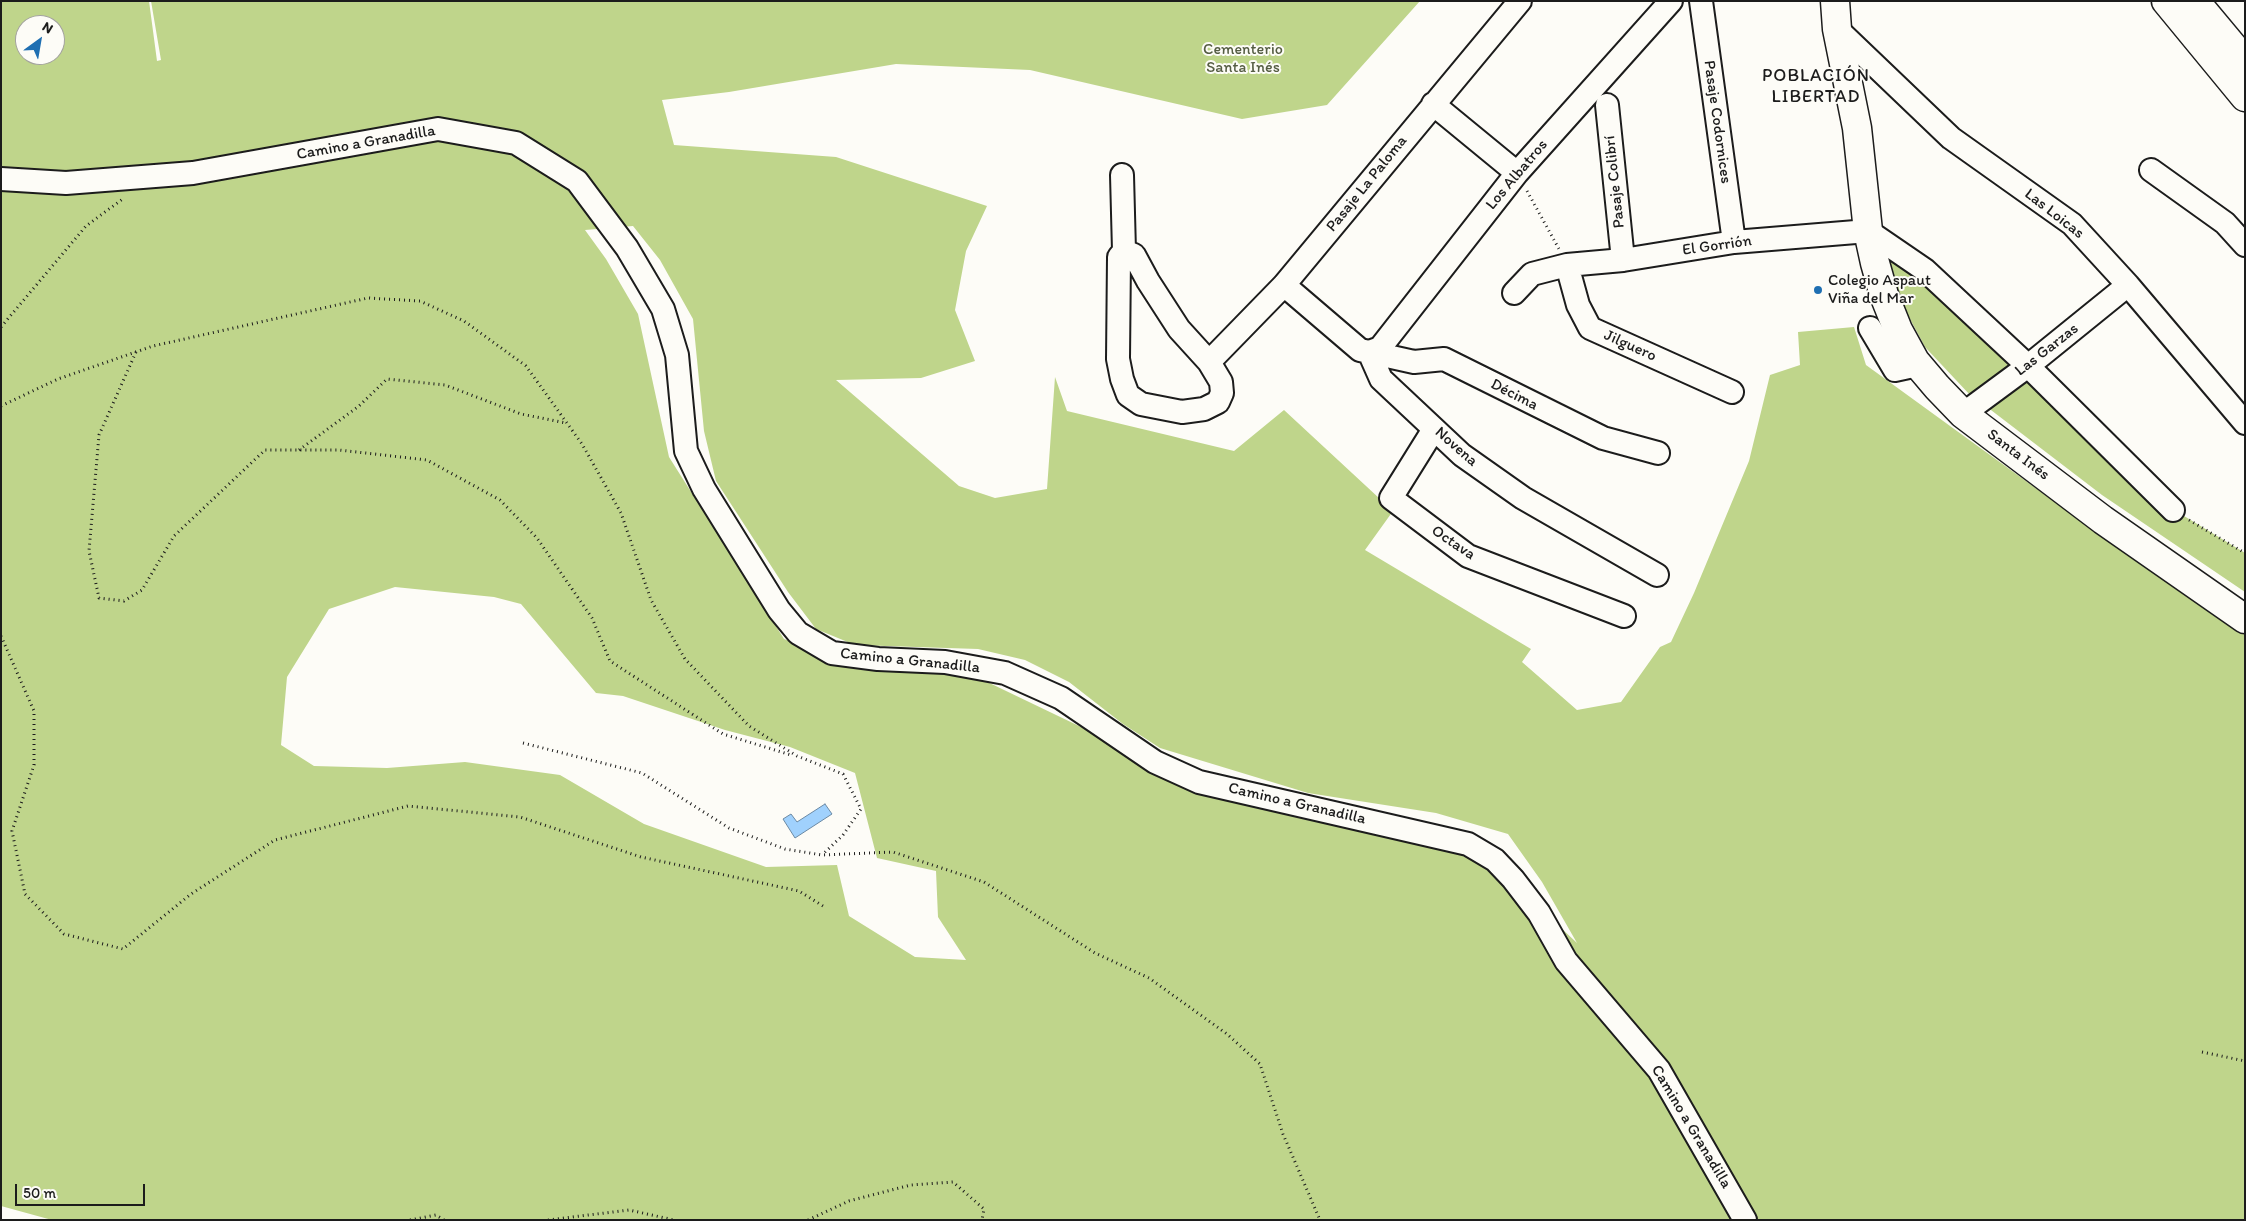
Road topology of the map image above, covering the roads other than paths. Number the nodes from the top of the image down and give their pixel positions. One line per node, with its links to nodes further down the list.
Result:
1 (1520, 1): 10 (street, Pasaje La Paloma)
2 (1672, 1): 13 (street, Los Albatros)
3 (1701, 1): 17 (street, Pasaje Codornices)
4 (1835, 1): 7 (main road, Santa Inés)
5 (2166, 1): 9 (main road)
6 (2195, 1): 8 (main road)
7 (1838, 29): 16 (main road, Santa Inés); 23 (street, Las Loicas)
8 (2245, 62)
9 (2245, 98)
10 (1433, 104): 13 (street); 22 (street, Pasaje La Paloma)
11 (1606, 106): 20 (street, Pasaje Colibrí)
12 (2151, 170): 18 (street)
13 (1517, 173): 26 (street, Los Albatros)
14 (1122, 175): 19 (street)
15 (1, 179): 39 (street, Camino a Granadilla)
16 (1868, 231): 17 (street, El Gorrión); 28 (main road, Santa Inés); 29 (street)
17 (1734, 242): 20 (street, El Gorrión)
18 (2245, 245)
19 (1124, 251): 27 (street); 27 (street)
20 (1623, 260): 21 (street, El Gorrión)
21 (1567, 265): 24 (street, El Gorrión); 30 (street, Jilguero)
22 (1284, 285): 26 (street); 27 (street, Pasaje La Paloma)
23 (2128, 285): 29 (street, Las Garzas); 32 (street, Las Loicas)
24 (1514, 293)
25 (1870, 328): 28 (street)
26 (1369, 352): 33 (street, Novena); 34 (street, Décima)
27 (1209, 362)
28 (1918, 365): 31 (main road, Santa Inés)
29 (2028, 366): 31 (street, Las Garzas); 35 (street)
30 (1732, 392)
31 (1964, 414): 38 (main road, Santa Inés)
32 (2245, 423)
33 (1434, 429): 36 (street, Novena); 37 (street, Octava)
34 (1658, 452)
35 (2173, 510)
36 (1658, 575)
37 (1624, 616)
38 (2245, 619)
39 (1745, 1220)

